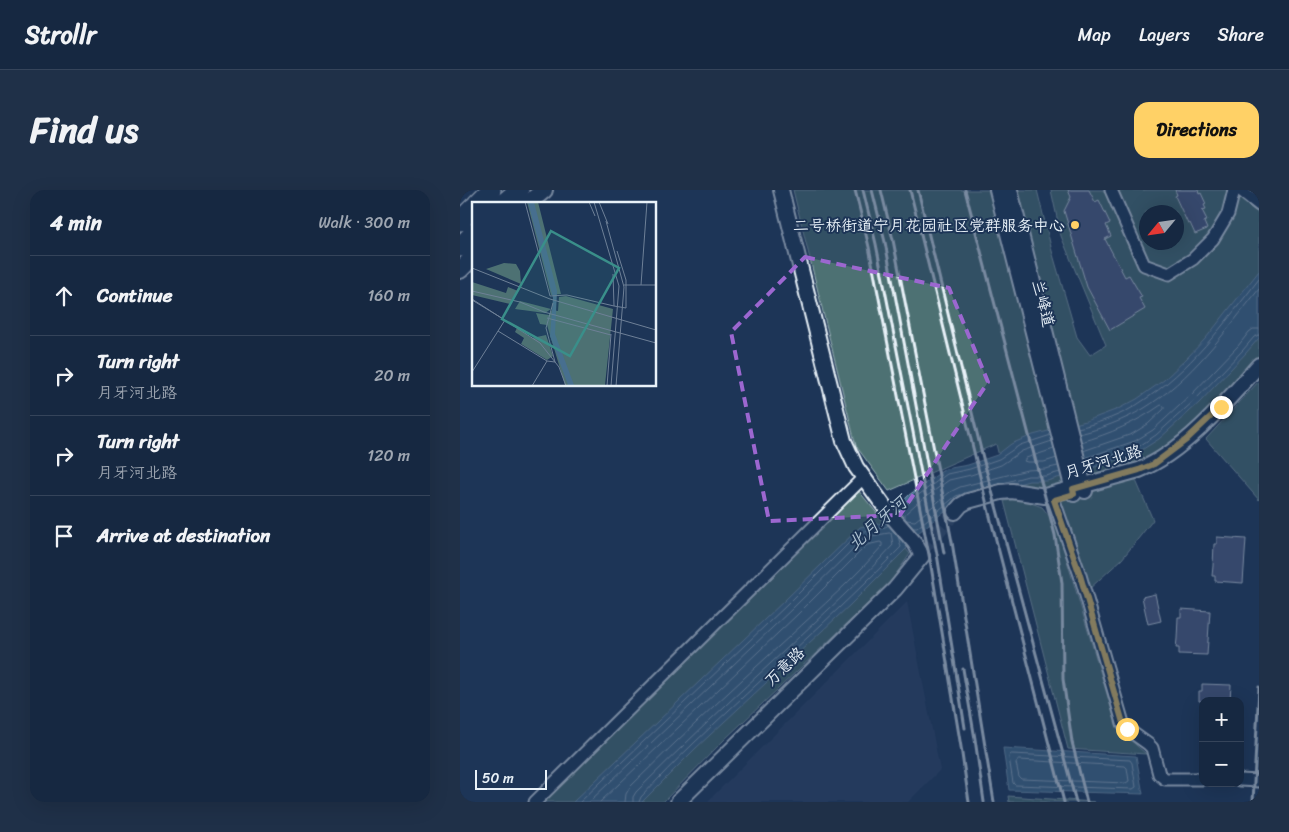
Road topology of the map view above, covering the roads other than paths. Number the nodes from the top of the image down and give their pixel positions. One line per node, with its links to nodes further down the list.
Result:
1 (491, 190): 10 (highway)
2 (519, 190): 11 (highway)
3 (544, 190): 12 (main road)
4 (781, 190): 23 (street)
5 (997, 190): 22 (street, 兰峰道)
6 (1010, 190): 22 (street, 兰峰道)
7 (1111, 190): 8 (street)
8 (1234, 190)
9 (1240, 190): 13 (street)
10 (479, 202)
11 (505, 202)
12 (529, 202)
13 (1259, 205)
14 (472, 209): 15 (highway)
15 (460, 221)
16 (472, 235): 17 (highway)
17 (460, 247)
18 (472, 258): 19 (main road)
19 (460, 270)
20 (1259, 364): 24 (street, 月牙河北路)
21 (1259, 371): 24 (street, 月牙河北路)
22 (1062, 424): 24 (street)
23 (864, 477): 28 (street); 32 (street)
24 (1078, 487): 26 (street, 月牙河北路)
25 (1001, 496): 26 (street, 月牙河北路)
26 (1053, 497): 27 (street, 月牙河北路); 29 (street)
27 (978, 502)
28 (919, 551): 33 (street, 万意路); 34 (street, 万意路)
29 (1199, 779)
30 (1244, 780): 31 (street)
31 (1259, 781)
32 (535, 802)
33 (669, 802)
34 (678, 802)

